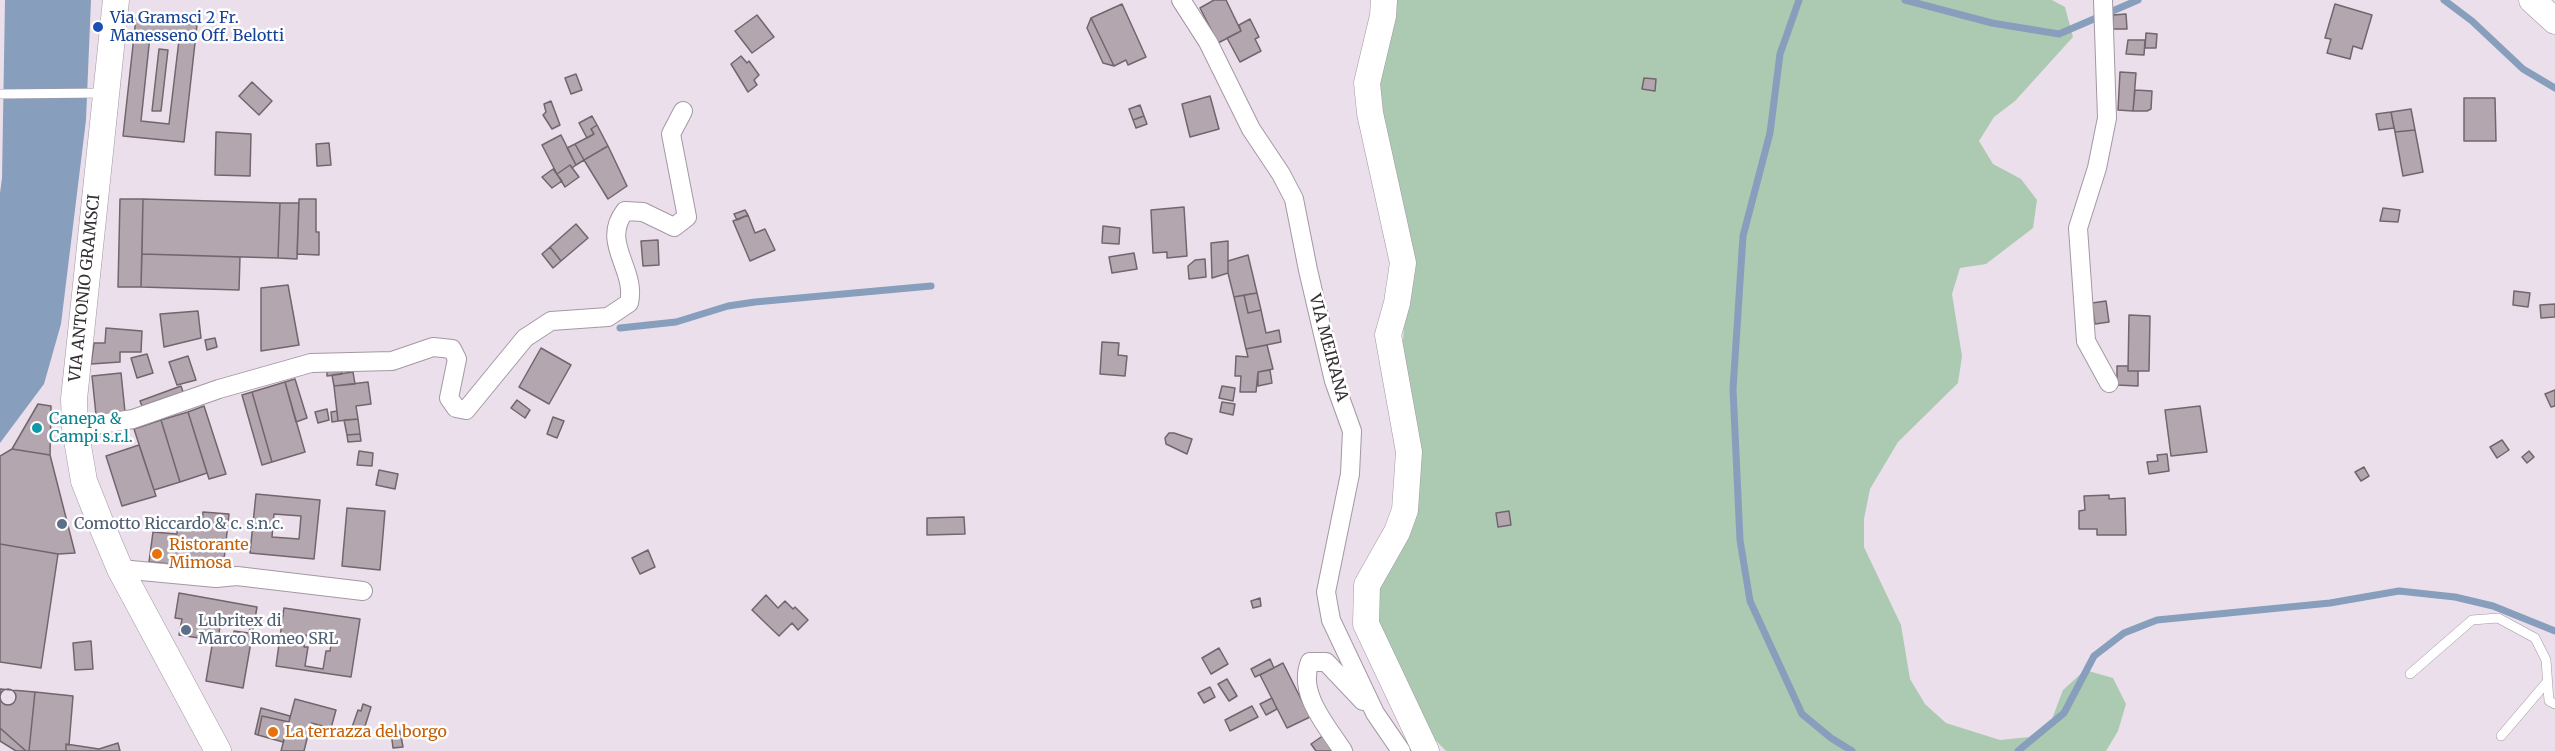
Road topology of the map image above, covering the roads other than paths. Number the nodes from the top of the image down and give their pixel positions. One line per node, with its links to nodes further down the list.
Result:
1 (116, 0): 7 (street, VIA ANTONIO GRAMSCI)
2 (1181, 0): 17 (street, VIA MEIRANA)
3 (1384, 0): 22 (street)
4 (2103, 0): 10 (street)
5 (2532, 0): 6 (street)
6 (2555, 21)
7 (100, 93): 8 (lane); 11 (street, VIA ANTONIO GRAMSCI)
8 (0, 94)
9 (683, 111): 11 (street)
10 (2109, 383)
11 (75, 428): 12 (street, VIA ANTONIO GRAMSCI)
12 (120, 569): 13 (street); 19 (street, VIA ANTONIO GRAMSCI)
13 (363, 591)
14 (2410, 674): 15 (lane)
15 (2547, 682): 16 (lane); 18 (lane)
16 (2555, 704)
17 (1375, 713): 20 (street, VIA MEIRANA); 21 (street, VIA MEIRANA)
18 (2501, 736)
19 (218, 751)
20 (1343, 751)
21 (1401, 751)
22 (1426, 751)

